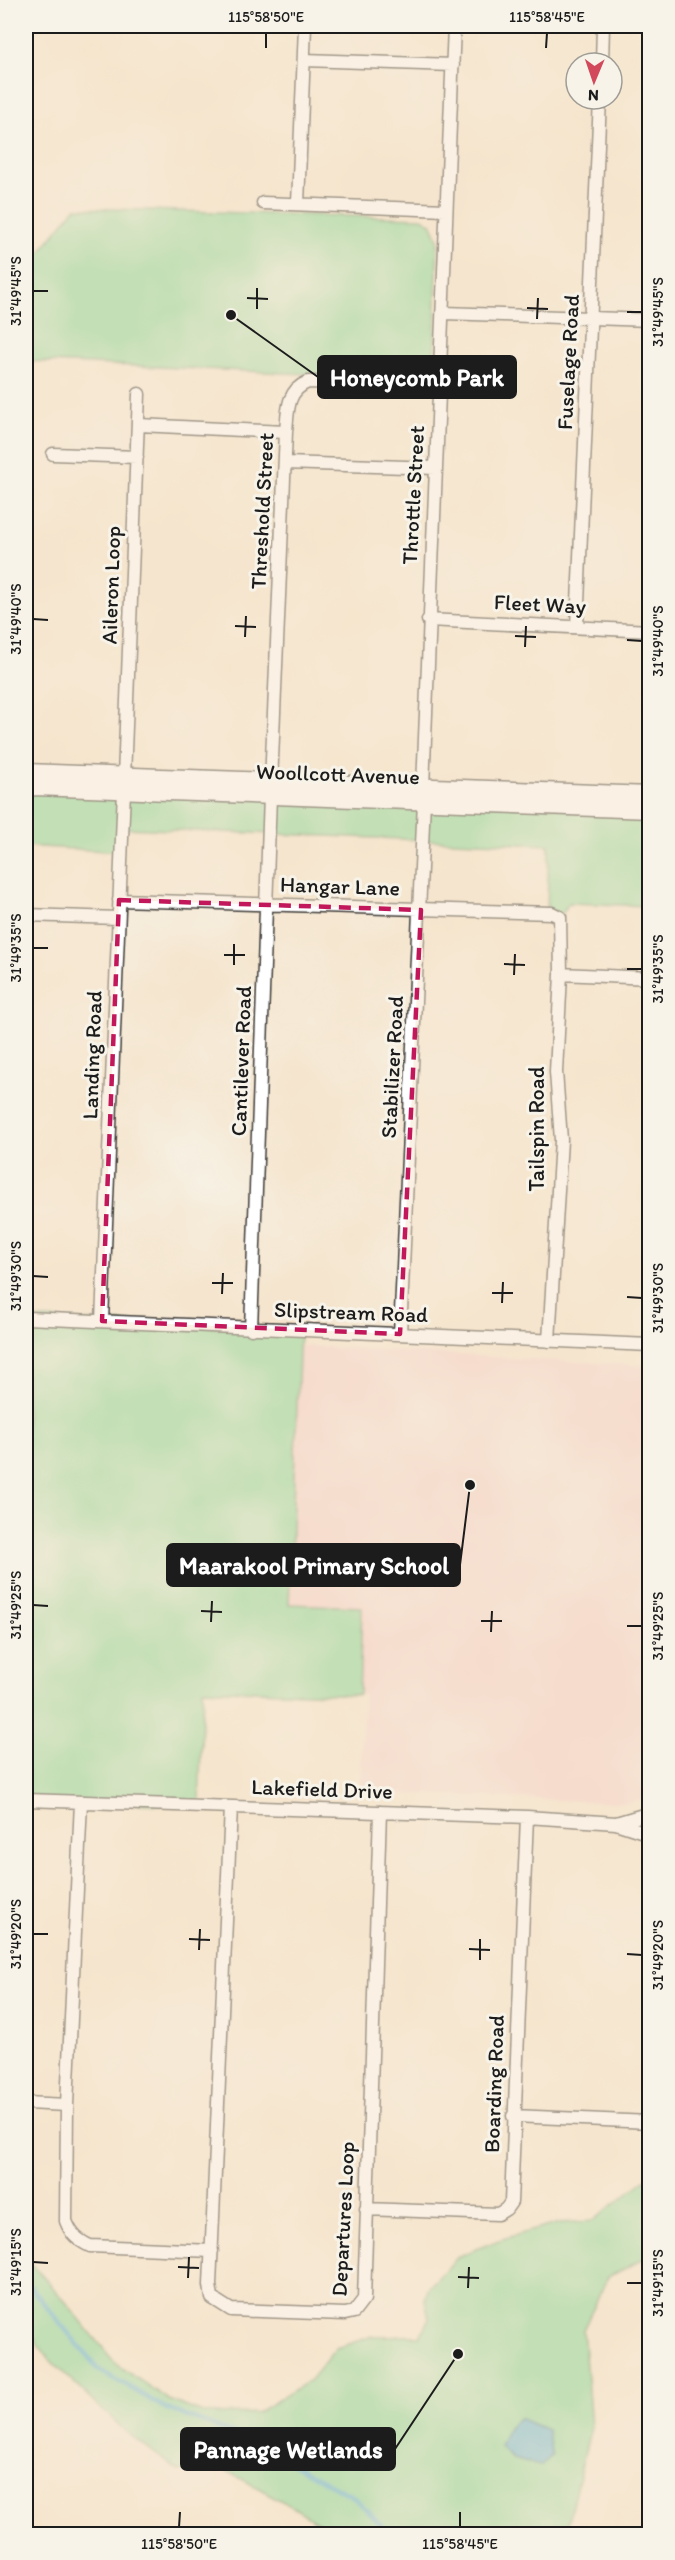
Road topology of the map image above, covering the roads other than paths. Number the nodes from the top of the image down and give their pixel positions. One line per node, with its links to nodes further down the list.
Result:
1 (305, 26): 5 (street)
2 (454, 26): 6 (street, Throttle Street)
3 (603, 26): 4 (street)
4 (602, 51)
5 (304, 60): 6 (street); 9 (street)
6 (453, 65): 10 (street, Throttle Street)
7 (600, 111): 12 (street, Fuselage Road)
8 (264, 203): 9 (street)
9 (298, 204): 10 (street)
10 (446, 210): 11 (street, Throttle Street)
11 (444, 313): 12 (street); 14 (street, Throttle Street)
12 (591, 318): 13 (street); 23 (street, Fuselage Road)
13 (650, 320)
14 (439, 387): 17 (street, Threshold Street); 21 (street, Throttle Street)
15 (140, 394): 16 (street, Aileron Loop)
16 (139, 425): 17 (street); 19 (street, Aileron Loop)
17 (286, 432): 20 (street, Threshold Street)
18 (53, 454): 19 (street)
19 (137, 457): 26 (street, Aileron Loop)
20 (285, 463): 21 (street); 28 (street, Threshold Street)
21 (436, 468): 22 (street, Throttle Street)
22 (428, 620): 23 (street, Fleet Way); 29 (street, Throttle Street)
23 (577, 626): 24 (street, Fleet Way)
24 (650, 631)
25 (26, 773): 26 (main road, Woollcott Avenue)
26 (124, 784): 27 (main road, Woollcott Avenue); 28 (main road, Woollcott Avenue); 32 (street, Landing Road)
27 (26, 788)
28 (270, 789): 29 (main road, Woollcott Avenue); 33 (street, Cantilever Road)
29 (423, 794): 30 (main road, Woollcott Avenue); 31 (main road, Woollcott Avenue); 34 (street, Stabilizer Road)
30 (650, 796)
31 (650, 809)
32 (118, 900): 33 (street, Hangar Lane); 37 (street, Landing Road)
33 (268, 905): 34 (street, Hangar Lane); 42 (street, Cantilever Road)
34 (421, 910): 36 (street, Hangar Lane); 43 (street, Stabilizer Road)
35 (26, 915): 37 (street)
36 (560, 917): 38 (street, Tailspin Road)
37 (118, 918): 41 (street, Landing Road)
38 (561, 974): 39 (street); 44 (street, Tailspin Road)
39 (650, 978)
40 (26, 1318): 41 (street, Slipstream Road)
41 (102, 1321): 42 (street, Slipstream Road)
42 (251, 1329): 43 (street, Slipstream Road)
43 (399, 1334): 44 (street, Slipstream Road)
44 (549, 1341): 45 (street, Slipstream Road)
45 (650, 1345)
46 (26, 1800): 47 (street, Lakefield Drive)
47 (81, 1802): 48 (street, Lakefield Drive); 55 (street)
48 (231, 1807): 49 (street, Lakefield Drive); 59 (street, Departures Loop)
49 (380, 1812): 51 (street, Lakefield Drive); 58 (street, Departures Loop)
50 (650, 1813): 52 (street, Lakefield Drive)
51 (528, 1817): 52 (street, Lakefield Drive); 56 (street, Boarding Road)
52 (616, 1823): 53 (street, Lakefield Drive)
53 (650, 1834)
54 (26, 2103): 55 (street)
55 (67, 2105): 59 (street)
56 (513, 2116): 57 (street); 58 (street, Boarding Road)
57 (650, 2122)
58 (366, 2209): 59 (street, Departures Loop)
59 (212, 2251)

